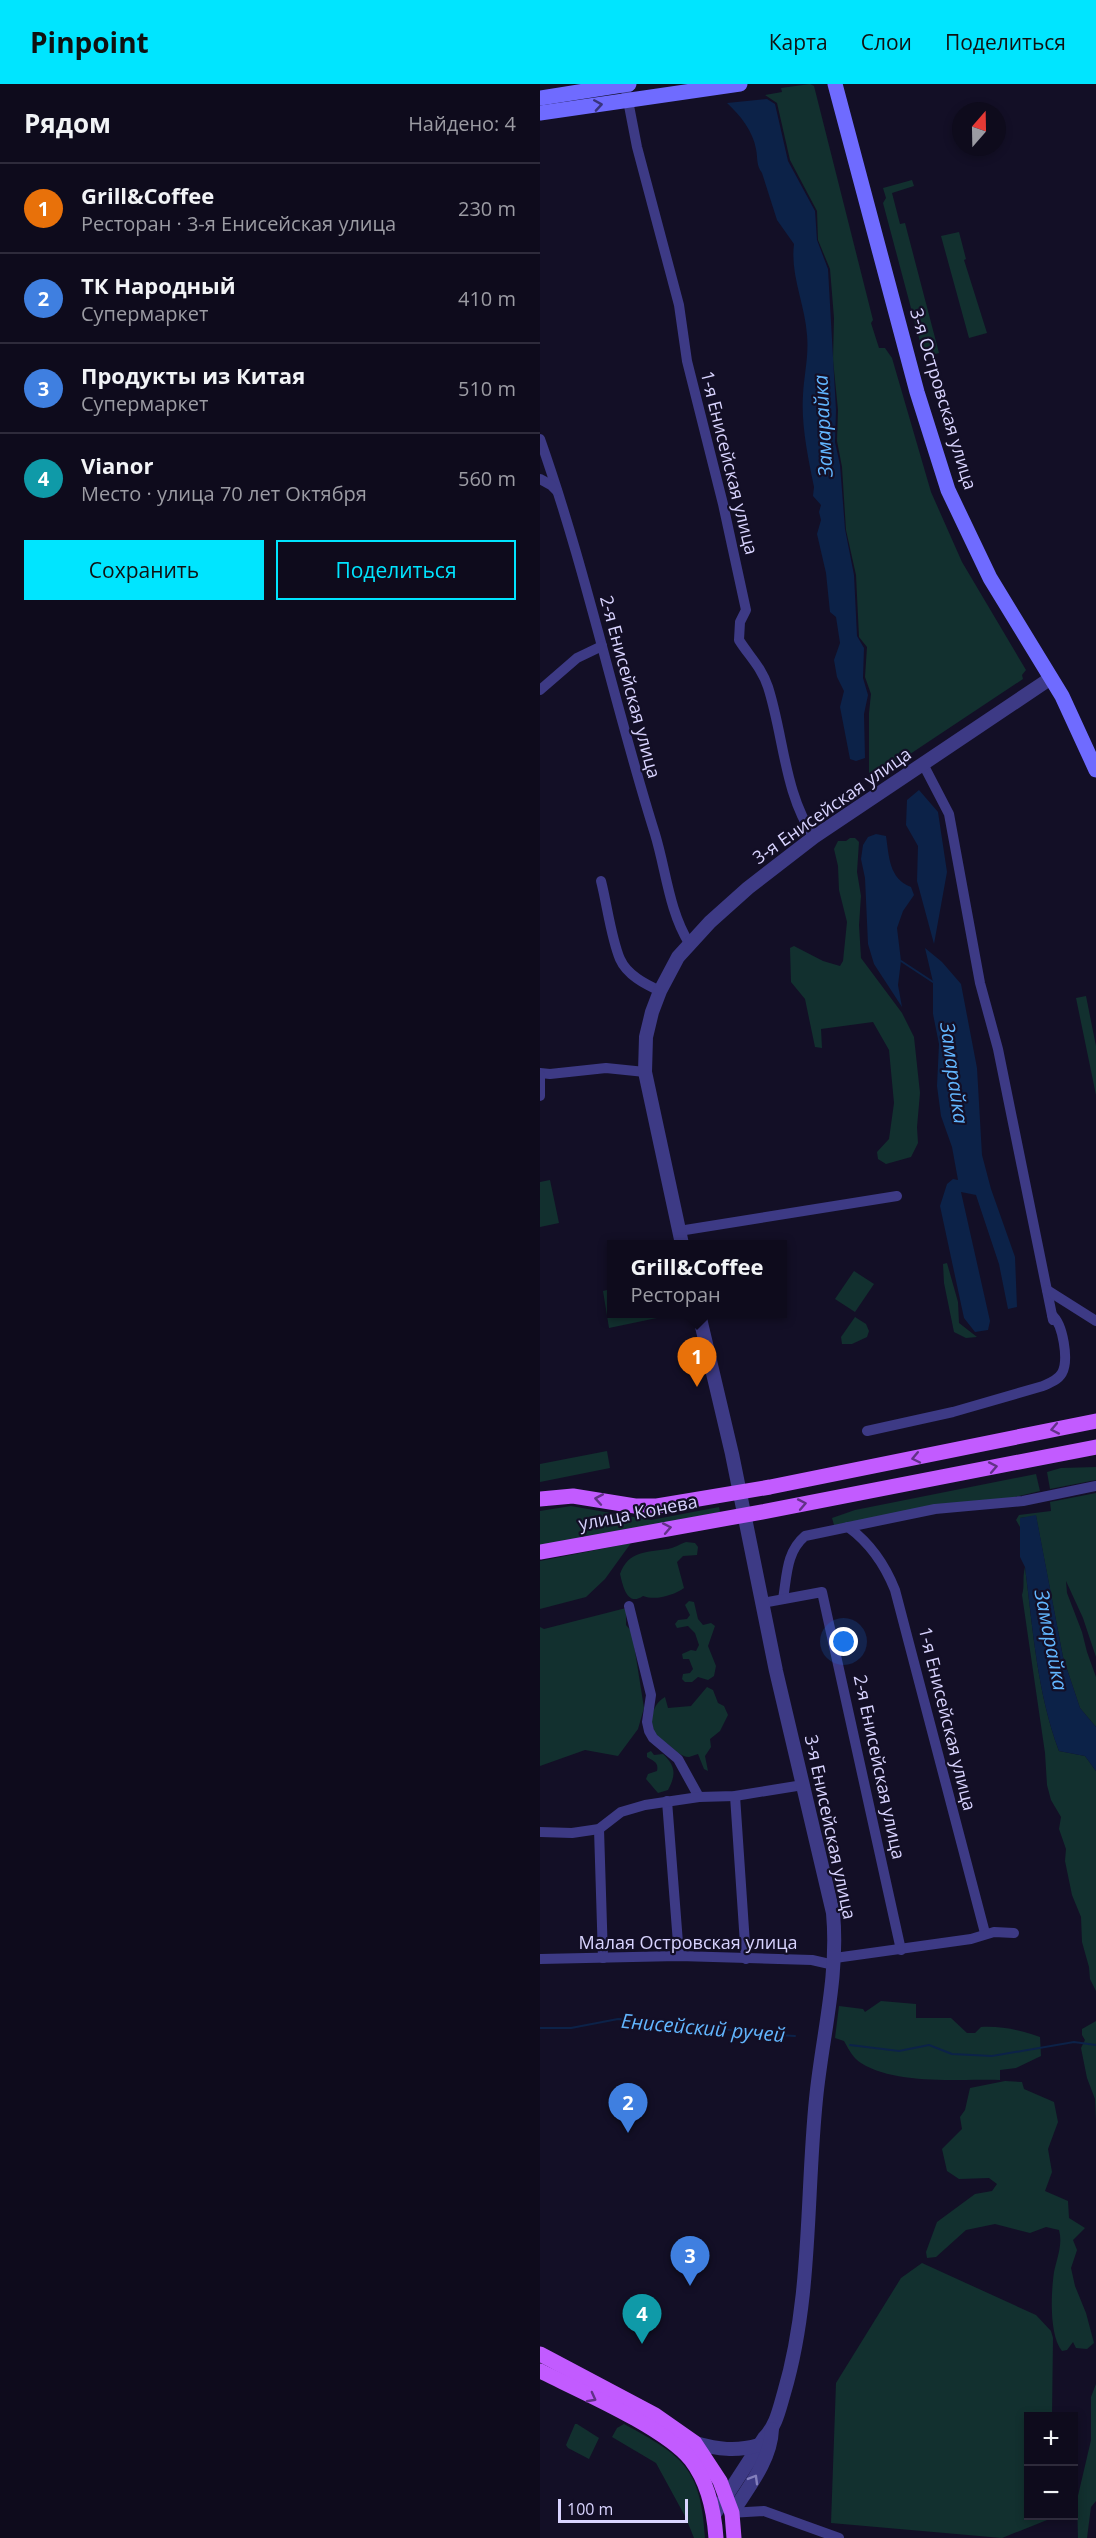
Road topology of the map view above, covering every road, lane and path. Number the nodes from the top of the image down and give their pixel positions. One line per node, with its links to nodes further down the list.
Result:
1 (740, 84): 3 (main road)
2 (835, 84): 10 (main road, 3-я Островская улица)
3 (627, 90): 4 (main road); 5 (main road, one-way to 3); 14 (street, 1-я Енисейская улица)
4 (540, 98)
5 (540, 113)
6 (540, 439): 8 (street, 2-я Енисейская улица)
7 (540, 479): 8 (street)
8 (559, 494): 9 (street, 2-я Енисейская улица)
9 (602, 646): 11 (street); 16 (street, 2-я Енисейская улица)
10 (1051, 678): 12 (street, 3-я Енисейская улица); 13 (main road, 3-я Островская улица)
11 (540, 690)
12 (923, 764): 14 (street, 3-я Енисейская улица); 23 (street)
13 (1096, 770)
14 (814, 837): 16 (street, 3-я Енисейская улица)
15 (601, 881): 17 (street)
16 (689, 943): 17 (street, 3-я Енисейская улица)
17 (660, 991): 18 (street, 3-я Енисейская улица)
18 (645, 1072): 19 (street); 22 (street, 3-я Енисейская улица)
19 (540, 1074): 20 (street)
20 (540, 1096)
21 (897, 1196): 22 (street)
22 (681, 1238)
23 (1047, 1290): 25 (street); 27 (street)
24 (700, 1318): 30 (street, 3-я Енисейская улица)
25 (1096, 1321)
26 (1096, 1422): 30 (main road, улица Конева, one-way to 30)
27 (867, 1431)
28 (1096, 1447): 32 (main road, улица Конева, one-way to 28)
29 (1096, 1486): 33 (street)
30 (740, 1493): 31 (main road, улица Конева, one-way to 31); 32 (street, 3-я Енисейская улица)
31 (540, 1499)
32 (744, 1515): 34 (main road, улица Конева, one-way to 32); 36 (street, 3-я Енисейская улица)
33 (848, 1527): 35 (street); 44 (street, 1-я Енисейская улица)
34 (540, 1552)
35 (783, 1599): 36 (street); 46 (street, 2-я Енисейская улица)
36 (762, 1603): 38 (street, 3-я Енисейская улица)
37 (629, 1606): 40 (street)
38 (803, 1785): 39 (street); 51 (street, 3-я Енисейская улица)
39 (735, 1796): 40 (street); 50 (street)
40 (699, 1797): 41 (street)
41 (667, 1801): 42 (street); 47 (street)
42 (599, 1829): 43 (street); 48 (street)
43 (540, 1832)
44 (985, 1933): 45 (street, Малая Островская улица); 46 (street, Малая Островская улица)
45 (1014, 1933)
46 (901, 1950): 51 (street, Малая Островская улица)
47 (679, 1956): 48 (street, Малая Островская улица); 50 (street, Малая Островская улица)
48 (603, 1958): 49 (street, Малая Островская улица)
49 (540, 1959)
50 (746, 1959): 51 (street, Малая Островская улица)
51 (835, 1962): 54 (street, 3-я Енисейская улица)
52 (540, 2354): 55 (main road)
53 (540, 2371): 59 (main road, one-way to 59)
54 (772, 2429): 56 (street, 3-я Енисейская улица); 58 (street, one-way to 54)
55 (695, 2443): 56 (street); 57 (main road)
56 (759, 2445): 57 (street, 3-я Енисейская улица)
57 (726, 2498): 58 (main road); 59 (street, 3-я Енисейская улица)
58 (732, 2512): 59 (street); 61 (main road); 62 (street)
59 (714, 2515): 60 (main road)
60 (716, 2538)
61 (734, 2538)
62 (839, 2538)

